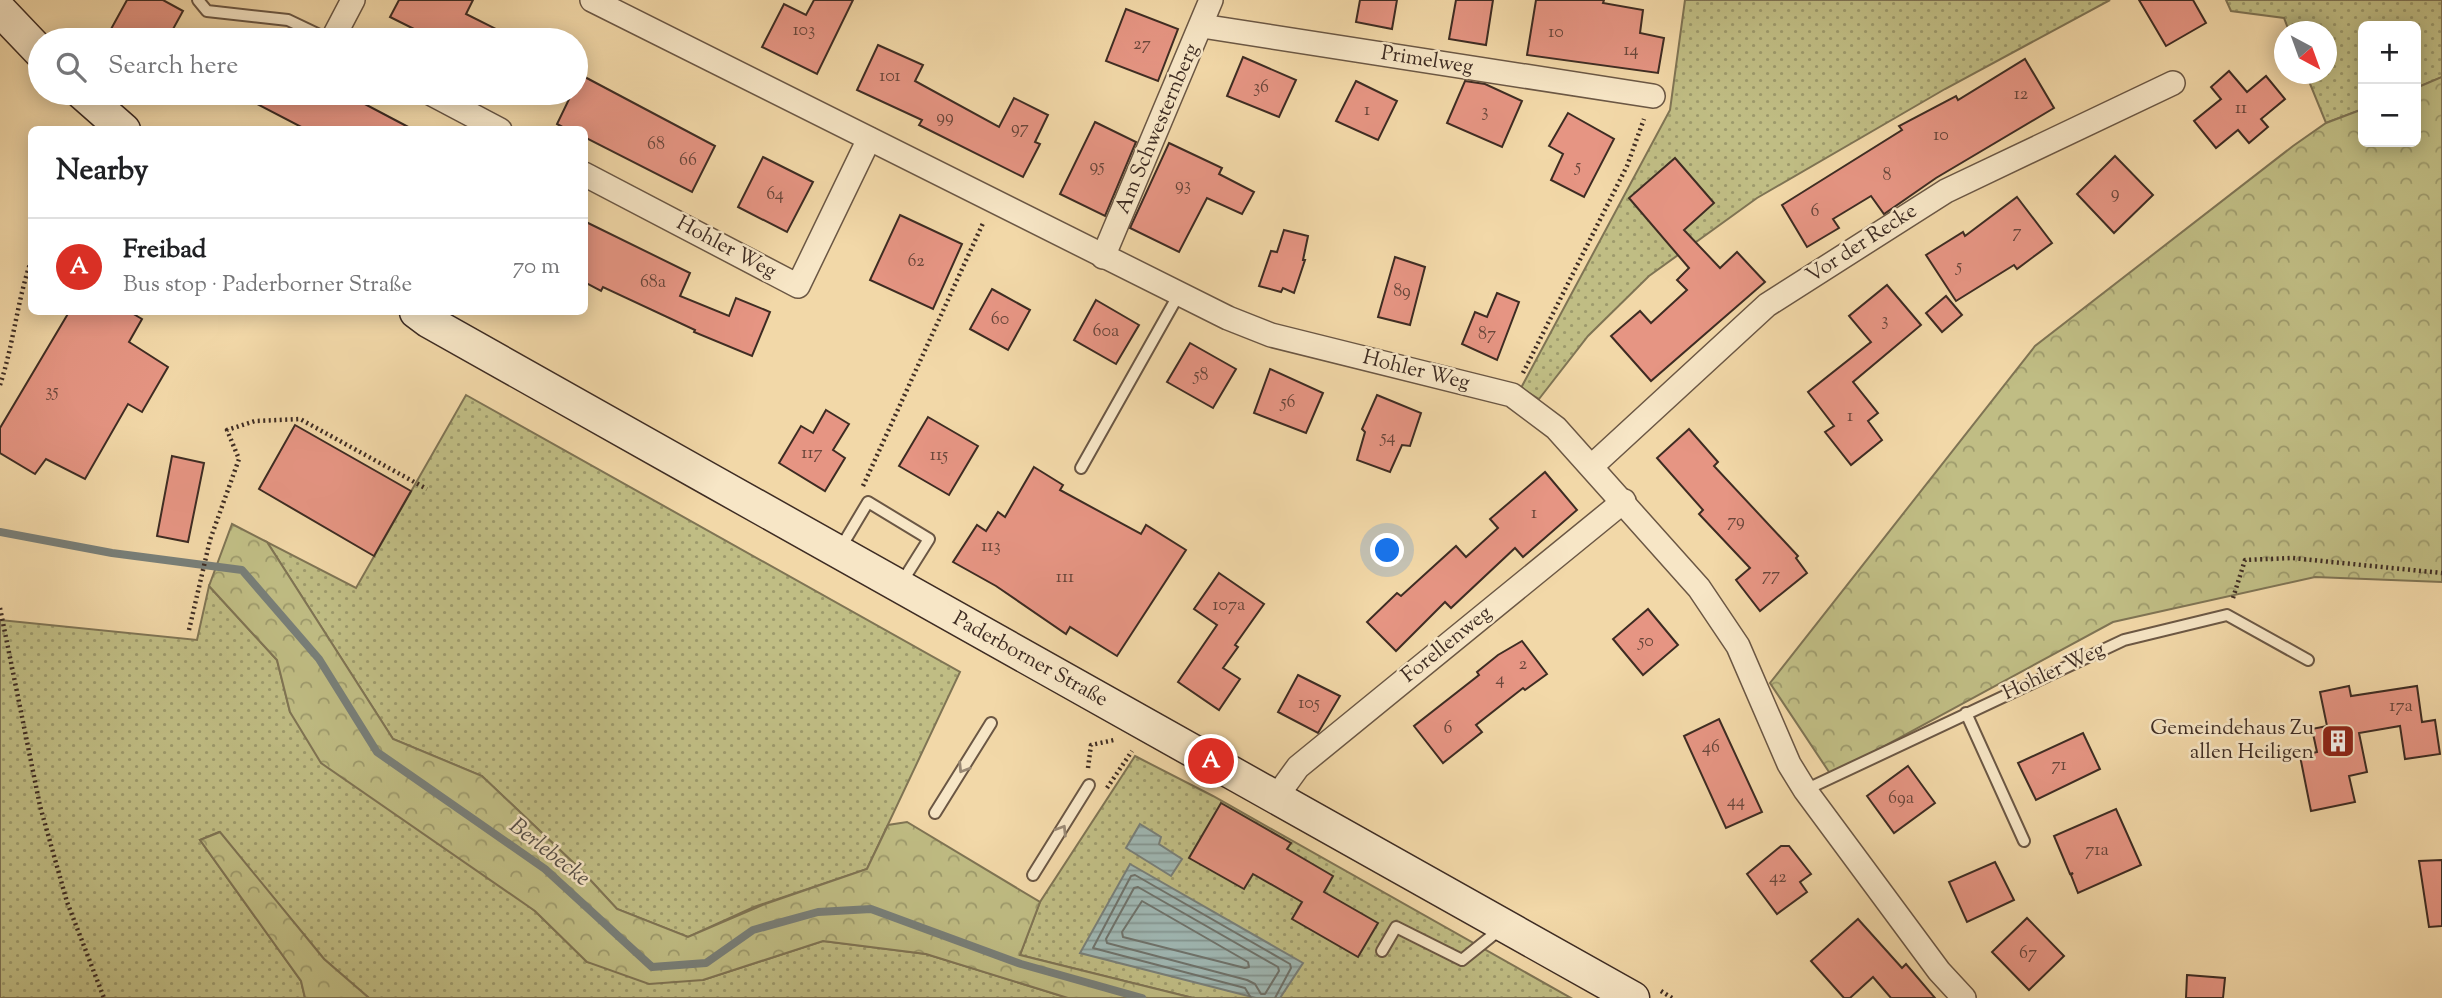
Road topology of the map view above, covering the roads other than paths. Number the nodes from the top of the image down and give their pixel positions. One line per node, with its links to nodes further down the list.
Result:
1 (198, 0): 7 (lane)
2 (353, 0): 8 (street)
3 (592, 0): 16 (street, Hohler Weg)
4 (1210, 0): 6 (street, Am Schwesternberg)
5 (2, 17): 9 (main road)
6 (1202, 26): 11 (street, Primelweg); 18 (street, Am Schwesternberg)
7 (305, 28)
8 (338, 28)
9 (28, 41)
10 (2173, 83): 21 (street, Vor der Recke)
11 (1653, 96)
12 (96, 105): 14 (main road)
13 (453, 105): 15 (street)
14 (119, 126)
15 (492, 126)
16 (869, 139): 17 (street, Hohler Weg); 18 (street, Hohler Weg)
17 (588, 176)
18 (1102, 257): 19 (street, Hohler Weg)
19 (1180, 294): 21 (street, Hohler Weg); 22 (lane)
20 (422, 316): 24 (main road, Paderborner Straße)
21 (1592, 466): 23 (street, Hohler Weg)
22 (1081, 468)
23 (1624, 501): 30 (street, Hohler Weg); 31 (street, Forellenweg)
24 (838, 553): 25 (main road, Paderborner Straße); 25 (lane)
25 (898, 588): 31 (main road, Paderborner Straße)
26 (2308, 660): 27 (lane, Hohler Weg)
27 (1966, 712): 30 (lane, Hohler Weg); 33 (lane)
28 (991, 723): 32 (lane, one-way to 32)
29 (1089, 785): 34 (lane, one-way to 29)
30 (1805, 790): 38 (street, Hohler Weg)
31 (1277, 796): 35 (main road, Paderborner Straße)
32 (935, 813)
33 (2024, 841)
34 (1033, 874)
35 (1505, 925): 36 (lane); 37 (main road, Paderborner Straße)
36 (1382, 951)
37 (1633, 998)
38 (1964, 998)

